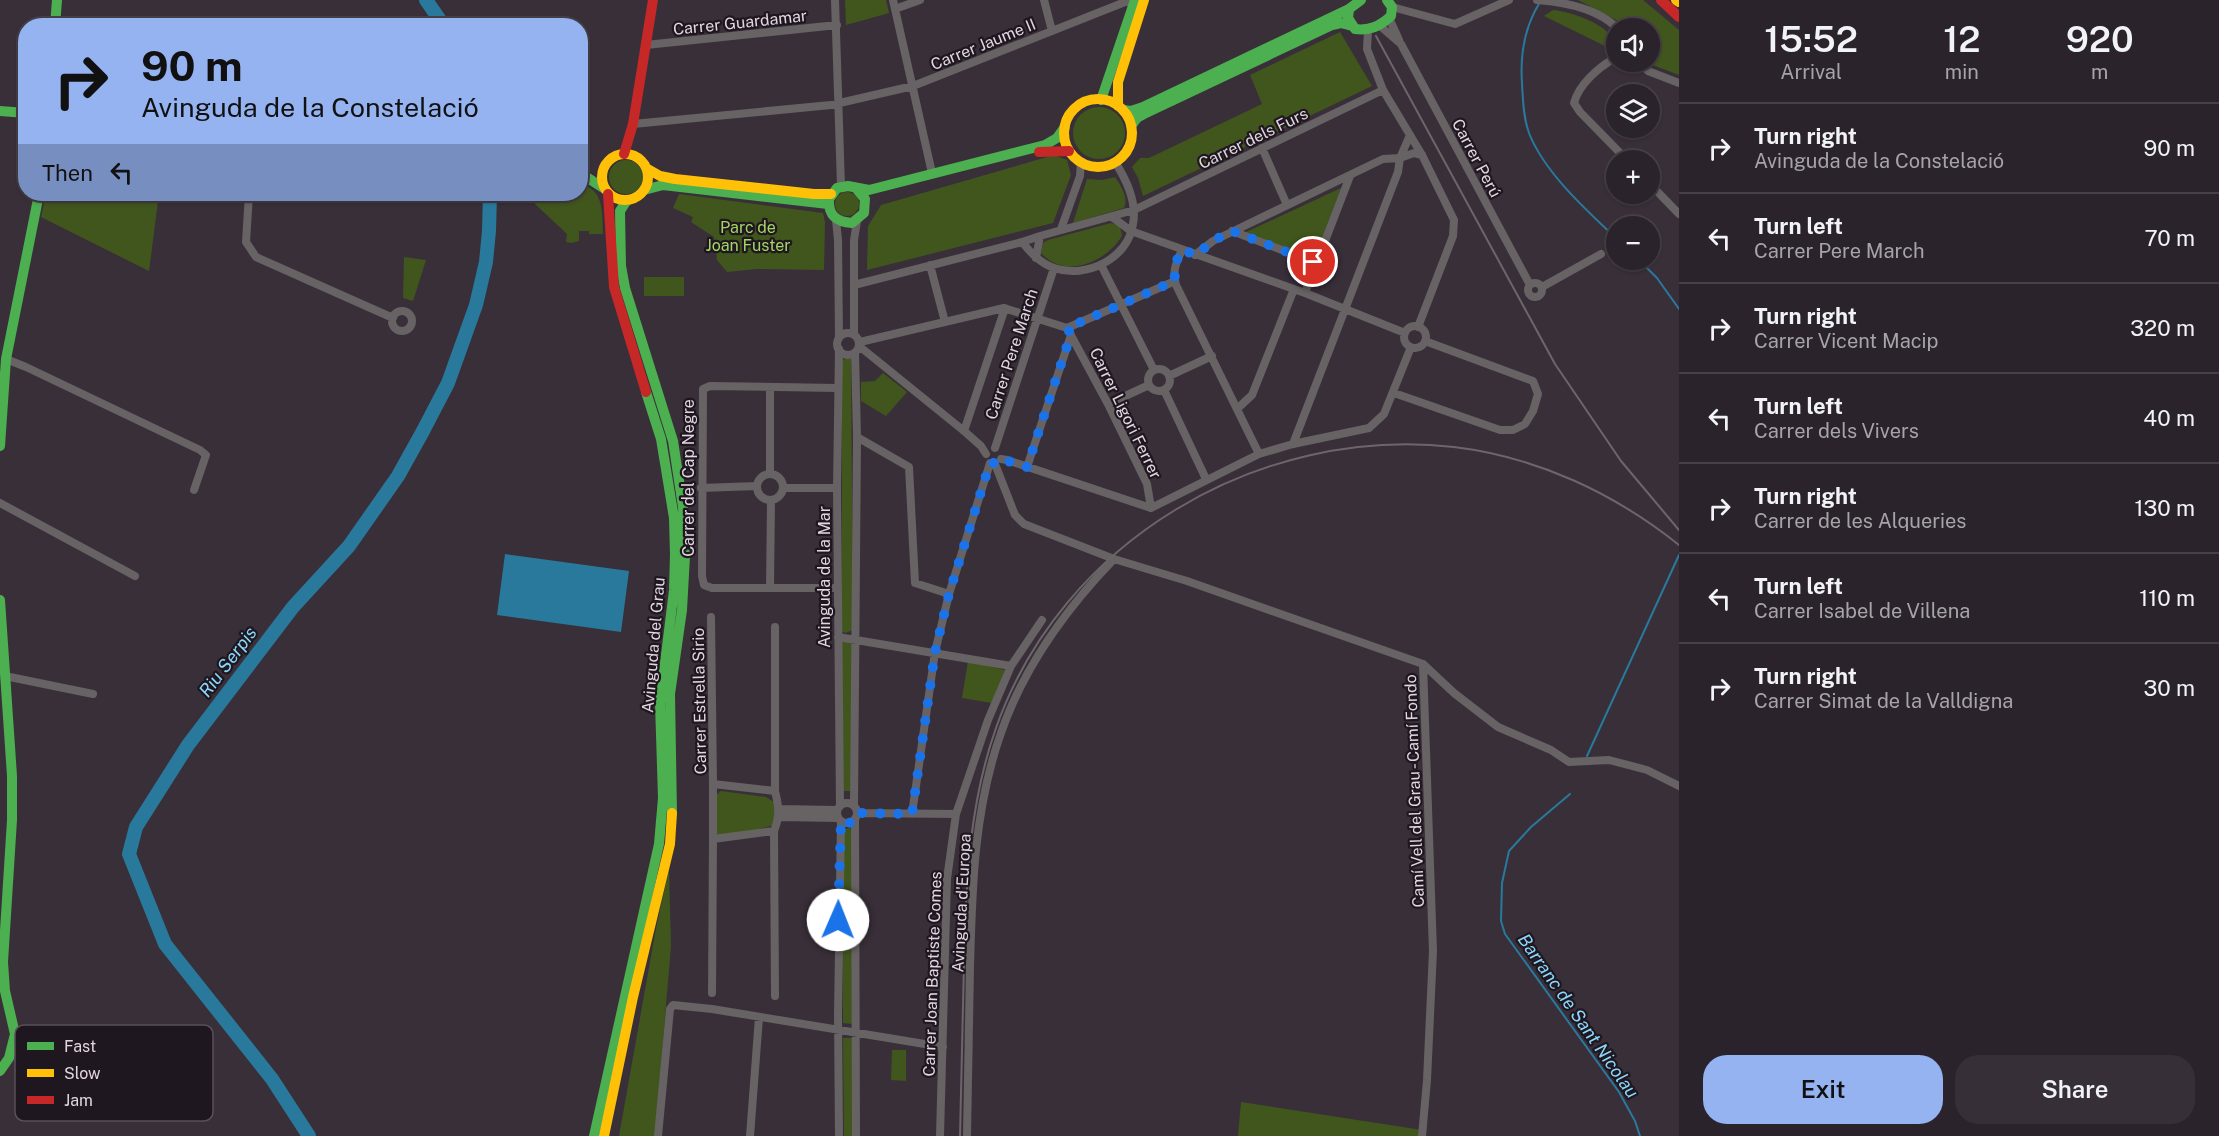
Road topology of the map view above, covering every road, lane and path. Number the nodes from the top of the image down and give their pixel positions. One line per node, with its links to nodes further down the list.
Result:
1 (57, 0): 16 (main road)
2 (63, 0): 17 (main road)
3 (653, 0): 24 (main road)
4 (835, 0): 19 (street)
5 (893, 0): 14 (street)
6 (920, 0): 14 (street)
7 (1044, 0): 22 (street)
8 (1509, 0): 13 (street)
9 (1537, 0): 18 (street)
10 (1660, 0): 15 (main road)
11 (1140, 2): 22 (street, Carrer Jaume II); 30 (main road); 32 (main road)
12 (1356, 3): 21 (main road); 32 (main road)
13 (1390, 5): 20 (main road); 23 (street, Carrer Perú)
14 (895, 9): 28 (street)
15 (1679, 17)
16 (56, 18)
17 (62, 18)
18 (1606, 20)
19 (837, 25): 24 (street, Carrer Guardamar); 31 (street)
20 (1379, 25): 21 (main road); 23 (street, Carrer Perú)
21 (1359, 29): 29 (street); 38 (main road)
22 (1052, 31): 28 (street, Carrer Jaume II)
23 (1401, 44): 77 (street, Carrer Perú)
24 (646, 45): 37 (main road)
25 (1606, 63): 42 (street)
26 (1651, 72): 27 (street)
27 (1679, 83)
28 (913, 86): 31 (street, Carrer Jaume II); 52 (street)
29 (1383, 90): 40 (street); 41 (street, Carrer dels Furs)
30 (1101, 100): 32 (main road); 39 (main road)
31 (839, 104): 37 (street, Carrer Jaume II); 55 (street)
32 (1120, 108): 38 (main road)
33 (0, 111): 34 (main road)
34 (18, 112)
35 (0, 118): 36 (main road)
36 (18, 119)
37 (633, 124): 44 (main road)
38 (1131, 126): 48 (main road)
39 (1065, 127): 43 (main road); 52 (main road)
40 (1410, 135): 45 (street); 46 (street)
41 (1262, 148): 65 (street); 67 (street, Carrer dels Furs)
42 (1617, 150)
43 (1069, 151): 47 (main road); 64 (main road)
44 (624, 154): 49 (main road); 50 (main road)
45 (1422, 154): 46 (street); 94 (street)
46 (1400, 159): 53 (street); 90 (street)
47 (1081, 162): 48 (main road); 71 (street)
48 (1115, 162): 67 (street)
49 (604, 168): 51 (main road); 58 (main road)
50 (646, 168): 57 (main road); 60 (main road)
51 (588, 171)
52 (932, 173): 56 (main road)
53 (1350, 176): 65 (street); 80 (street)
54 (588, 178): 58 (main road)
55 (841, 186): 56 (main road); 60 (main road)
56 (856, 188): 64 (main road)
57 (644, 190): 60 (main road); 63 (main road)
58 (606, 192): 63 (main road); 169 (main road, Avinguda del Grau)
59 (1660, 193): 66 (street)
60 (830, 199): 69 (main road)
61 (38, 201): 104 (main road)
62 (249, 201): 92 (street)
63 (627, 201): 170 (main road, Avinguda del Grau)
64 (866, 203): 70 (main road)
65 (1287, 205): 73 (street)
66 (1677, 208)
67 (1134, 210): 68 (street, Carrer dels Furs); 72 (street)
68 (1113, 217): 71 (street, Carrer dels Furs); 72 (street)
69 (836, 220): 70 (main road); 98 (street)
70 (857, 220): 85 (street)
71 (1061, 229): 74 (street, Carrer dels Furs)
72 (1131, 231): 76 (street); 82 (street)
73 (1232, 231): 78 (street); 80 (street)
74 (1040, 237): 75 (street, Carrer dels Furs); 79 (street)
75 (1022, 242): 79 (street); 81 (street)
76 (1182, 250): 78 (street); 84 (street)
77 (1601, 254)
78 (1196, 255): 86 (street)
79 (1036, 258): 83 (street)
80 (1316, 263): 87 (street)
81 (930, 265): 85 (street); 93 (street)
82 (1101, 265): 83 (street); 88 (street)
83 (1054, 268): 91 (street, Carrer Pere March)
84 (1175, 281): 88 (street); 103 (street)
85 (854, 285): 96 (street)
86 (1294, 289): 87 (street); 113 (street)
87 (1305, 293): 90 (street)
88 (1120, 304): 95 (street); 105 (street)
89 (1005, 308): 91 (street); 93 (street); 114 (street)
90 (1346, 308): 97 (street); 116 (street)
91 (1038, 317): 95 (street); 119 (street, Carrer Pere March)
92 (393, 318)
93 (945, 322): 100 (street)
94 (1418, 327): 97 (street); 99 (street)
95 (1069, 331): 112 (street, Carrer Ligori Ferrer); 121 (street)
96 (854, 333): 98 (street); 100 (street)
97 (1405, 333): 101 (street)
98 (839, 338): 102 (street)
99 (1425, 341): 101 (street); 111 (street)
100 (858, 347): 102 (street); 114 (street); 115 (street, Avinguda de la Mar)
101 (1411, 347): 111 (street)
102 (838, 349): 109 (street, Avinguda de la Mar)
103 (1212, 356): 106 (street); 113 (street)
104 (6, 359): 117 (main road); 129 (street)
105 (1154, 370): 106 (street); 107 (street)
106 (1169, 376): 110 (street)
107 (1149, 385): 110 (street); 112 (street)
108 (770, 387): 109 (street); 122 (street); 126 (street, Carrer del Cap Negre)
109 (837, 388): 128 (street, Avinguda de la Mar)
110 (1164, 390): 124 (street)
111 (1394, 393): 116 (street)
112 (1108, 404): 132 (street, Carrer Ligori Ferrer)
113 (1237, 409): 118 (street)
114 (964, 431): 119 (street)
115 (857, 437): 137 (street); 143 (street, Avinguda de la Mar)
116 (1293, 444): 118 (street)
117 (0, 446)
118 (1259, 454): 124 (street)
119 (996, 457): 120 (street); 123 (street); 137 (street, Carrer Pere March)
120 (1017, 464): 121 (street); 123 (street)
121 (1027, 467): 132 (street)
122 (770, 474): 125 (street); 127 (street)
123 (1000, 476): 133 (street, Camí Vell del Grau - Camí Fondo)
124 (1206, 479): 132 (street)
125 (757, 486): 126 (street); 130 (street)
126 (701, 488): 135 (street, Carrer del Cap Negre)
127 (783, 488): 128 (street); 130 (street)
128 (837, 488): 136 (street, Avinguda de la Mar)
129 (194, 490)
130 (771, 500): 135 (street)
131 (0, 503): 134 (street)
132 (1151, 508)
133 (1114, 559): 145 (street, Camí Vell del Grau - Camí Fondo); 176 (street, Avinguda d'Europa)
134 (135, 576)
135 (770, 588): 136 (street)
136 (838, 588): 142 (street, Avinguda de la Mar)
137 (949, 594): 144 (street, Carrer Pere March)
138 (0, 600): 147 (main road)
139 (711, 617): 149 (street, Carrer Estrella Sirio)
140 (1042, 620): 146 (street, Carrer Joan Baptiste Comes)
141 (775, 627): 151 (street)
142 (838, 637): 143 (street); 154 (street, Avinguda de la Mar)
143 (856, 639): 144 (street); 152 (street, Avinguda de la Mar)
144 (935, 652): 146 (street); 155 (street, Carrer Pere March)
145 (1423, 664): 150 (street); 177 (street, Camí Vell del Grau - Camí Fondo)
146 (1011, 666): 156 (street, Carrer Joan Baptiste Comes)
147 (5, 676): 148 (street); 163 (main road)
148 (93, 693)
149 (713, 784): 151 (street); 159 (street, Carrer Estrella Sirio)
150 (1679, 786)
151 (775, 791): 153 (street)
152 (854, 805): 154 (street); 157 (street)
153 (779, 813): 154 (street); 158 (street)
154 (839, 814): 157 (street); 164 (street, Avinguda de la Mar)
155 (912, 814): 156 (street); 157 (street)
156 (956, 814): 166 (street, Carrer Joan Baptiste Comes)
157 (856, 817): 165 (street)
158 (774, 831): 159 (street); 161 (street)
159 (713, 839): 160 (street, Carrer Estrella Sirio)
160 (712, 993)
161 (775, 996)
162 (759, 1017): 164 (street); 171 (street); 172 (street)
163 (12, 1022): 167 (main road); 168 (main road)
164 (838, 1029): 165 (street); 173 (street, Avinguda de la Mar)
165 (856, 1032): 166 (street); 174 (street)
166 (943, 1047): 175 (street, Carrer Joan Baptiste Comes)
167 (0, 1059)
168 (0, 1071)
169 (594, 1136)
170 (604, 1136)
171 (658, 1136)
172 (750, 1136)
173 (839, 1136)
174 (856, 1136)
175 (940, 1136)
176 (967, 1136)
177 (1422, 1136)

